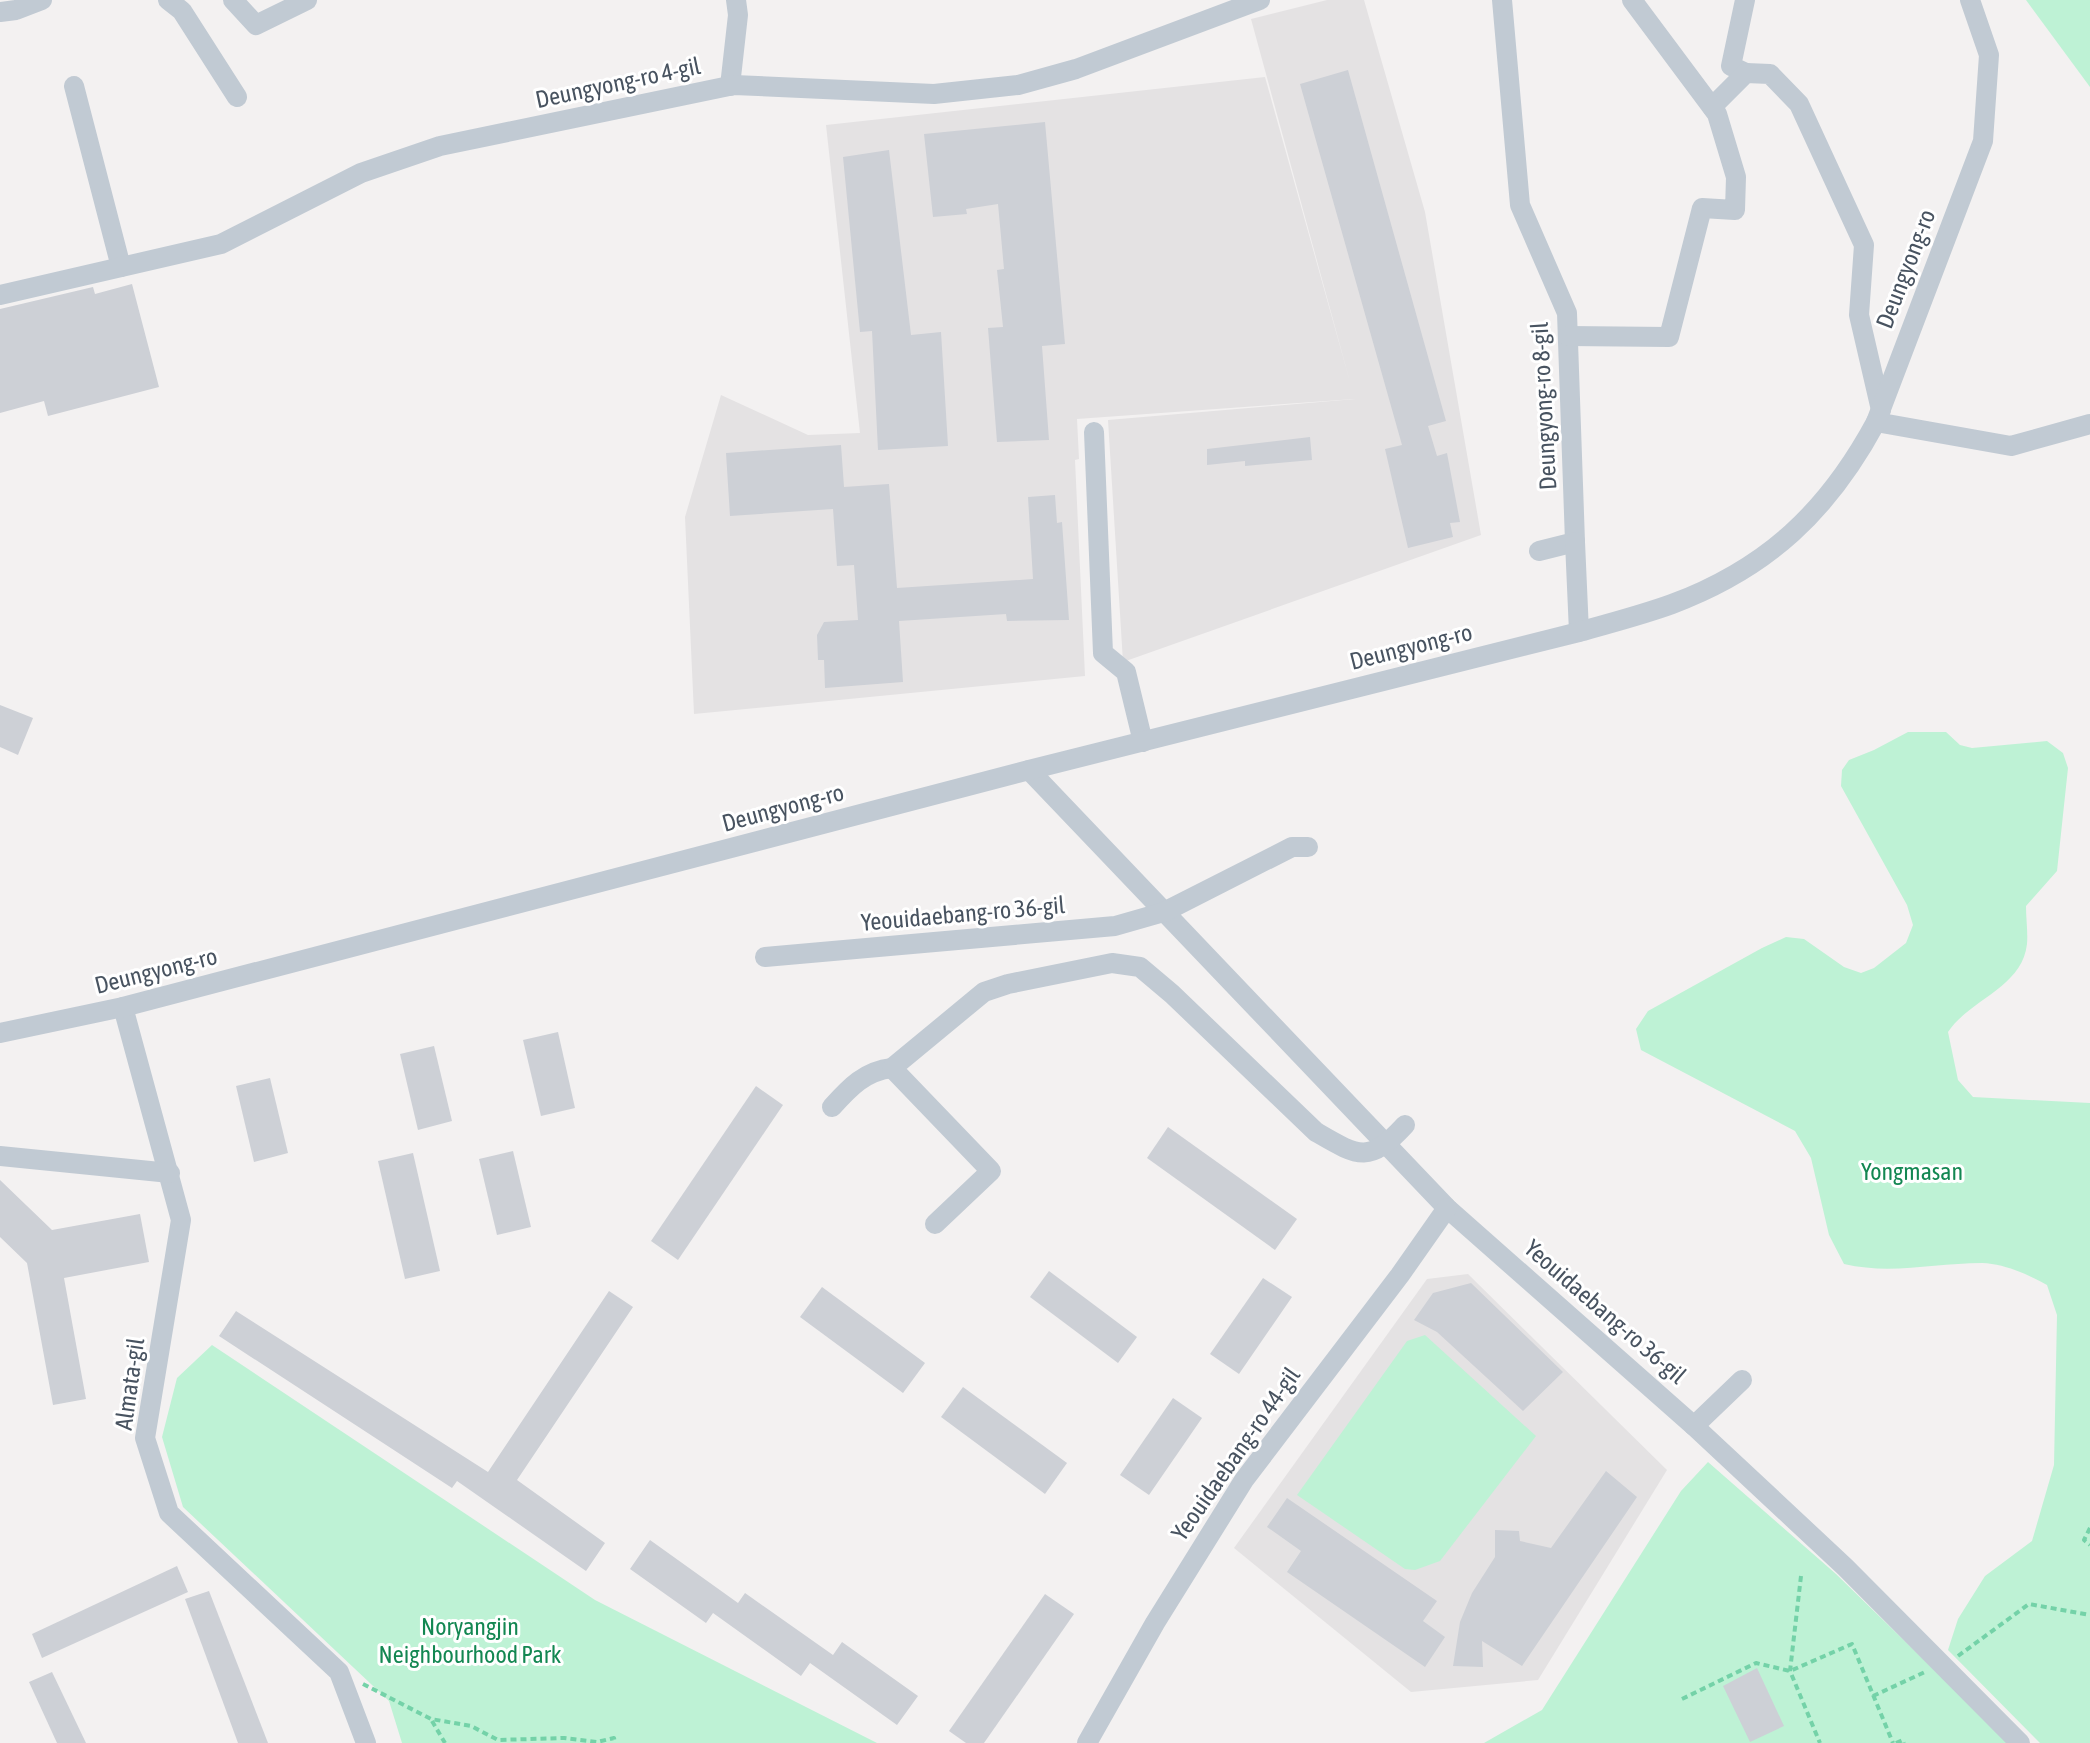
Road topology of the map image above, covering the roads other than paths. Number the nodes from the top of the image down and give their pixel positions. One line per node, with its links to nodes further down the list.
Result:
1 (42, 0): 11 (street)
2 (168, 0): 15 (street)
3 (233, 0): 4 (street)
4 (307, 0)
5 (736, 0): 14 (street)
6 (1260, 0): 14 (street, Deungyong-ro 4-gil)
7 (1502, 0): 19 (street, Deungyong-ro 8-gil)
8 (1632, 0): 16 (street)
9 (1745, 0): 12 (street)
10 (1970, 0): 20 (street, Deungyong-ro)
11 (0, 12)
12 (1746, 73): 16 (street); 20 (street)
13 (74, 86): 17 (street)
14 (730, 86): 17 (street, Deungyong-ro 4-gil)
15 (237, 97)
16 (1712, 107): 19 (street)
17 (121, 267): 18 (street, Deungyong-ro 4-gil)
18 (0, 295)
19 (1568, 336): 23 (street, Deungyong-ro 8-gil)
20 (1878, 416): 21 (street); 25 (street, Deungyong-ro)
21 (2090, 424)
22 (1094, 432): 26 (street)
23 (1575, 542): 24 (street); 25 (street)
24 (1539, 551)
25 (1579, 632): 26 (street, Deungyong-ro)
26 (1143, 742): 27 (street, Deungyong-ro)
27 (1029, 770): 29 (street, Yeouidaebang-ro 36-gil); 31 (street, Deungyong-ro)
28 (1308, 847): 29 (street, Yeouidaebang-ro 36-gil)
29 (1164, 912): 30 (street, Yeouidaebang-ro 36-gil); 36 (street, Yeouidaebang-ro 36-gil)
30 (765, 957)
31 (123, 1007): 32 (street, Deungyong-ro); 38 (street, Almata-gil)
32 (0, 1033)
33 (892, 1068): 34 (street); 36 (street); 40 (street)
34 (832, 1107)
35 (1405, 1125): 36 (street)
36 (1387, 1145): 39 (street, Yeouidaebang-ro 36-gil)
37 (0, 1156): 38 (street)
38 (170, 1173): 43 (street, Almata-gil)
39 (1447, 1208): 42 (street, Yeouidaebang-ro 36-gil); 44 (street, Yeouidaebang-ro 44-gil)
40 (935, 1224)
41 (1742, 1380): 42 (street)
42 (1694, 1426): 45 (street, Yeouidaebang-ro 36-gil)
43 (366, 1743)
44 (1087, 1743)
45 (2020, 1743)

